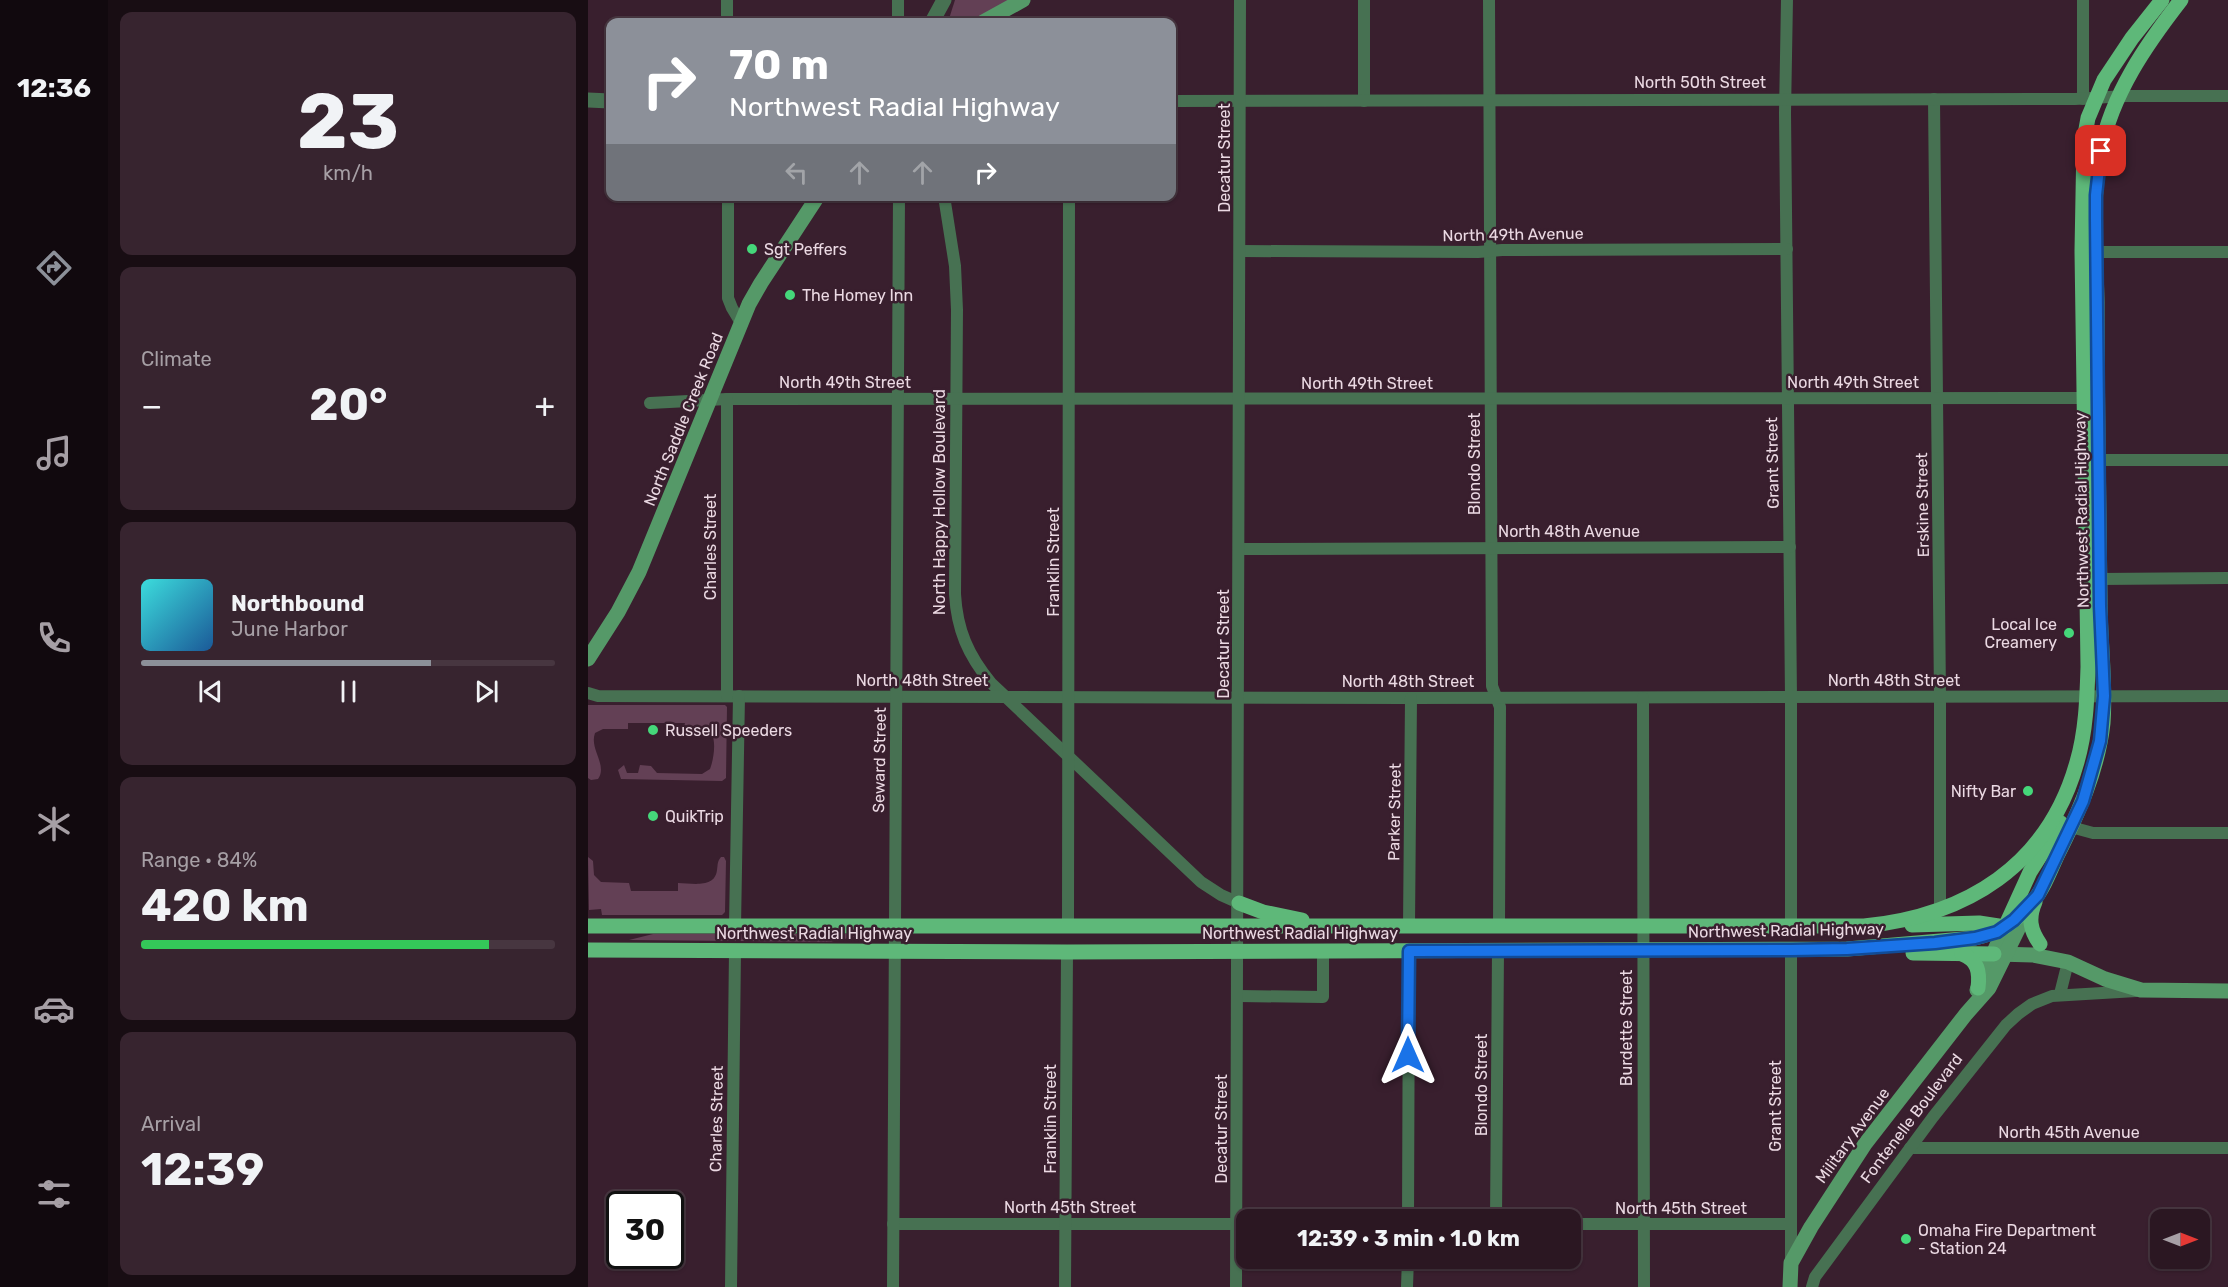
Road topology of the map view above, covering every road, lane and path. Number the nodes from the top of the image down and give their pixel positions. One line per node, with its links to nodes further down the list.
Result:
1 (727, 0): 13 (street)
2 (898, 0): 14 (street)
3 (944, 0): 15 (street)
4 (949, 0): 16 (street)
5 (1023, 0): 17 (main road)
6 (1240, 0): 26 (street, Decatur Street)
7 (1364, 0): 27 (street)
8 (1489, 0): 28 (street, Blondo Street)
9 (1787, 0): 24 (street, Grant Street)
10 (2083, 0): 21 (street)
11 (2162, 0): 21 (main road, Northwest Radial Highway)
12 (2181, 0): 18 (main road, Northwest Radial Highway)
13 (727, 18)
14 (898, 18)
15 (934, 18)
16 (945, 18)
17 (993, 18)
18 (2118, 96): 19 (street, North 50th Street); 21 (street, North 50th Street); 37 (main road, Northwest Radial Highway)
19 (2228, 96)
20 (1934, 99): 21 (street, North 50th Street); 24 (street, North 50th Street); 41 (street, Erskine Street)
21 (2089, 99): 42 (main road, Northwest Radial Highway)
22 (588, 100): 23 (street)
23 (606, 100)
24 (1786, 100): 28 (street, North 50th Street); 34 (street, Grant Street)
25 (1176, 101): 26 (street, North 50th Street)
26 (1241, 101): 27 (street, North 50th Street); 35 (street, Decatur Street)
27 (1364, 101): 28 (street, North 50th Street)
28 (1490, 101): 36 (street, Blondo Street)
29 (728, 201): 39 (street)
30 (815, 201): 39 (main road, North Saddle Creek Road)
31 (899, 201): 44 (street, Seward Street)
32 (945, 201): 45 (street, North Happy Hollow Boulevard)
33 (1069, 201): 46 (street, Franklin Street)
34 (1787, 249): 36 (street, North 49th Avenue); 40 (street, Grant Street)
35 (1241, 251): 36 (street, North 49th Avenue); 49 (street, Decatur Street)
36 (1490, 251): 47 (street, Blondo Street)
37 (2096, 252): 38 (street); 51 (main road, Northwest Radial Highway)
38 (2228, 252)
39 (741, 323): 48 (main road, North Saddle Creek Road)
40 (1788, 398): 41 (street, North 49th Street); 47 (street, North 49th Street); 53 (street, Grant Street)
41 (1937, 398): 42 (street, North 49th Street); 69 (street, Erskine Street)
42 (2085, 398): 62 (main road, Northwest Radial Highway)
43 (727, 399): 44 (street, North 49th Street); 48 (street, North 49th Street); 60 (street, Charles Street)
44 (898, 399): 45 (street, North 49th Street); 61 (street, Seward Street)
45 (957, 399): 46 (street, North 49th Street); 65 (street, North Happy Hollow Boulevard)
46 (1069, 399): 49 (street, North 49th Street); 66 (street, Franklin Street)
47 (1491, 399): 49 (street, North 49th Street); 54 (street, Blondo Street)
48 (710, 400): 50 (street, North 49th Street); 58 (main road, North Saddle Creek Road)
49 (1240, 400): 55 (street, Decatur Street)
50 (650, 403)
51 (2098, 460): 52 (street); 57 (main road, Northwest Radial Highway)
52 (2228, 460)
53 (1790, 547): 54 (street, North 48th Avenue); 68 (street, Grant Street)
54 (1491, 548): 55 (street, North 48th Avenue); 71 (street, Blondo Street)
55 (1240, 549): 67 (street, Decatur Street)
56 (2228, 578): 57 (street)
57 (2099, 579): 63 (main road, Northwest Radial Highway)
58 (588, 659)
59 (588, 693): 60 (street, North 48th Street)
60 (733, 696): 61 (street, North 48th Street); 82 (street, Charles Street)
61 (896, 696): 65 (street, North 48th Street); 88 (street, Seward Street)
62 (2087, 696): 63 (street, North 48th Street); 69 (street, North 48th Street); 74 (main road, Northwest Radial Highway)
63 (2104, 696): 64 (street, North 48th Street); 75 (main road, Northwest Radial Highway)
64 (2228, 696)
65 (1007, 697): 66 (street, North 48th Street); 73 (street, North Happy Hollow Boulevard)
66 (1069, 697): 67 (street, North 48th Street); 73 (street, Franklin Street)
67 (1240, 697): 70 (street, North 48th Street); 78 (street, Decatur Street)
68 (1791, 697): 69 (street, North 48th Street); 72 (street, North 48th Street); 80 (street, Grant Street)
69 (1940, 697): 79 (street, Erskine Street)
70 (1411, 698): 71 (street, North 48th Street); 84 (street, Parker Street)
71 (1496, 698): 72 (street, North 48th Street); 85 (street, Blondo Street)
72 (1643, 698): 86 (street, Burdette Street)
73 (1069, 757): 78 (street, North Happy Hollow Boulevard); 89 (street, Franklin Street)
74 (2077, 762): 79 (main road, Northwest Radial Highway); 91 (main road)
75 (2071, 827): 76 (street); 77 (main road, Northwest Radial Highway)
76 (2228, 833)
77 (2034, 901): 91 (main road, Northwest Radial Highway); 92 (main road)
78 (1239, 903): 83 (main road); 90 (street, Decatur Street)
79 (1940, 910): 87 (main road, Northwest Radial Highway)
80 (1791, 925): 86 (main road, Northwest Radial Highway); 87 (main road, Northwest Radial Highway)
81 (588, 926): 82 (main road, Northwest Radial Highway)
82 (735, 926): 88 (main road, Northwest Radial Highway)
83 (1335, 926): 84 (main road, Northwest Radial Highway); 90 (main road, Northwest Radial Highway)
84 (1409, 926): 85 (main road, Northwest Radial Highway)
85 (1499, 926): 86 (main road, Northwest Radial Highway)
86 (1642, 926): 96 (street, Burdette Street)
87 (1864, 926): 91 (main road)
88 (894, 927): 89 (main road, Northwest Radial Highway); 99 (street, Seward Street)
89 (1068, 927): 90 (main road, Northwest Radial Highway)
90 (1239, 927): 100 (street, Decatur Street)
91 (2010, 929): 92 (main road); 93 (main road, Northwest Radial Highway); 105 (main road, Military Avenue)
92 (2040, 944): 106 (main road)
93 (1847, 949): 97 (main road, Northwest Radial Highway); 104 (main road)
94 (588, 950): 98 (main road, Northwest Radial Highway)
95 (1498, 950): 96 (main road, Northwest Radial Highway); 102 (main road, Northwest Radial Highway); 117 (street, Blondo Street)
96 (1642, 950): 97 (main road, Northwest Radial Highway); 122 (street, Burdette Street)
97 (1791, 950): 123 (street, Grant Street)
98 (735, 951): 99 (main road, Northwest Radial Highway); 127 (street, Charles Street)
99 (895, 951): 103 (main road, Northwest Radial Highway); 118 (street, Seward Street)
100 (1239, 951): 101 (main road, Northwest Radial Highway); 103 (main road, Northwest Radial Highway); 111 (street, Decatur Street)
101 (1323, 951): 102 (main road, Northwest Radial Highway); 111 (street)
102 (1409, 951): 116 (street)
103 (1067, 952): 119 (street, Franklin Street)
104 (1962, 954): 105 (main road); 107 (main road)
105 (1999, 954): 106 (main road); 107 (main road, Military Avenue); 112 (main road, Military Avenue)
106 (2068, 962): 108 (main road, Fontenelle Boulevard); 110 (street)
107 (1978, 988): 112 (main road, Military Avenue)
108 (2141, 990): 109 (main road, Fontenelle Boulevard); 110 (street, Fontenelle Boulevard)
109 (2228, 991)
110 (2060, 994): 113 (street, Fontenelle Boulevard)
111 (1239, 996): 115 (street, Decatur Street)
112 (1966, 1014): 124 (main road, Military Avenue)
113 (1910, 1148): 114 (street, North 45th Avenue); 134 (street, Fontenelle Boulevard)
114 (2228, 1148)
115 (1242, 1209)
116 (1408, 1209)
117 (1496, 1209)
118 (893, 1224): 119 (street, North 45th Street); 128 (street, Seward Street)
119 (1066, 1224): 120 (street, North 45th Street); 129 (street, Franklin Street)
120 (1236, 1224)
121 (1581, 1224): 122 (street, North 45th Street)
122 (1644, 1224): 123 (street, North 45th Street); 132 (street, Burdette Street)
123 (1791, 1224): 124 (street, Grant Street)
124 (1791, 1263): 133 (main road, Military Avenue)
125 (1238, 1269): 130 (street, Decatur Street)
126 (1408, 1269): 131 (street)
127 (731, 1287)
128 (893, 1287)
129 (1065, 1287)
130 (1236, 1287)
131 (1407, 1287)
132 (1644, 1287)
133 (1790, 1287)
134 (1812, 1287)

